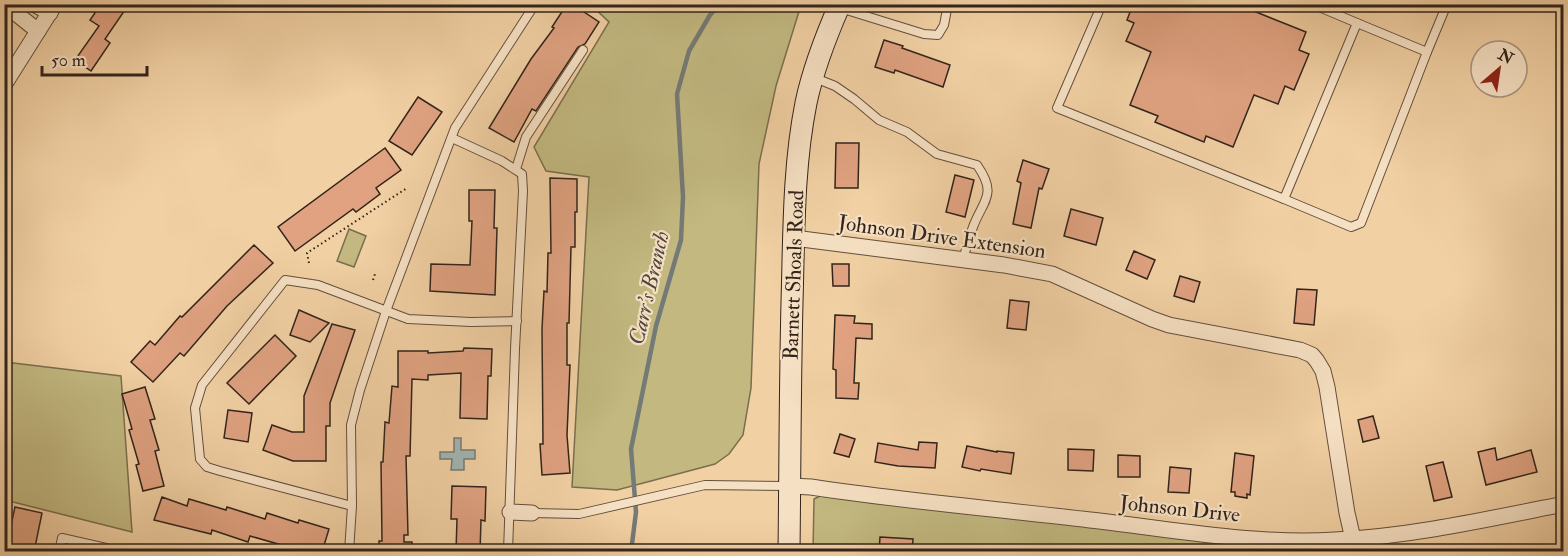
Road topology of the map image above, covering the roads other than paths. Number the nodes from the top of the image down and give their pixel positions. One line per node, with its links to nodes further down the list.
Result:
1 (8, 4): 11 (street)
2 (34, 4): 9 (street)
3 (535, 4): 16 (lane)
4 (948, 4): 8 (lane)
5 (1102, 4): 18 (lane)
6 (1311, 4): 10 (lane)
7 (1447, 4): 13 (lane)
8 (839, 6): 14 (main road, Barnett Shoals Road)
9 (52, 9): 11 (street)
10 (1357, 23): 13 (lane); 18 (lane)
11 (38, 31): 15 (street)
12 (583, 50): 17 (lane)
13 (1427, 52): 18 (lane)
14 (813, 77): 19 (main road, Barnett Shoals Road); 20 (lane)
15 (4, 85)
16 (452, 138): 17 (lane); 21 (lane)
17 (516, 170): 22 (lane)
18 (1284, 199)
19 (794, 238): 20 (street, Johnson Drive Extension); 23 (main road, Barnett Shoals Road)
20 (963, 260): 28 (street, Johnson Drive Extension)
21 (386, 311): 22 (lane); 25 (lane); 25 (lane)
22 (517, 321): 26 (lane)
23 (790, 486): 27 (lane); 29 (street, Johnson Drive); 34 (main road, Barnett Shoals Road)
24 (1563, 504): 28 (street, Johnson Drive)
25 (352, 506): 32 (lane)
26 (510, 512): 27 (street); 33 (lane)
27 (532, 513)
28 (1353, 539): 29 (street, Johnson Drive)
29 (1294, 546)
30 (59, 552): 31 (lane)
31 (106, 552)
32 (349, 552)
33 (508, 552)
34 (789, 552)

